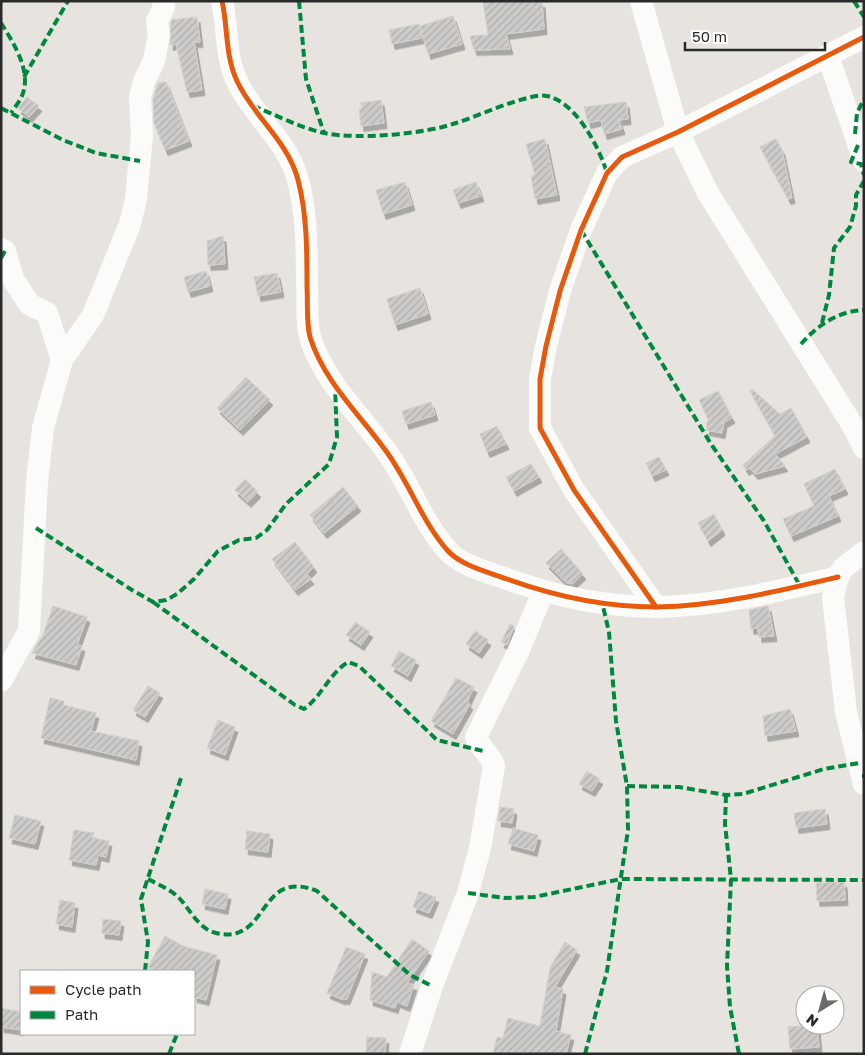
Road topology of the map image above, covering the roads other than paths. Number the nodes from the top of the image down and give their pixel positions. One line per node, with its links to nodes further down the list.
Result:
1 (163, 1): 9 (street)
2 (222, 1): 13 (street)
3 (641, 1): 6 (street)
4 (864, 37): 5 (street)
5 (828, 56): 6 (street); 7 (street)
6 (678, 132): 10 (street); 14 (street)
7 (864, 161)
8 (1, 250): 9 (street)
9 (62, 360): 15 (street)
10 (864, 448)
11 (864, 552): 12 (street)
12 (838, 577): 14 (street); 16 (street)
13 (543, 592): 14 (street); 17 (street)
14 (656, 607)
15 (1, 681)
16 (864, 784)
17 (410, 1054)

